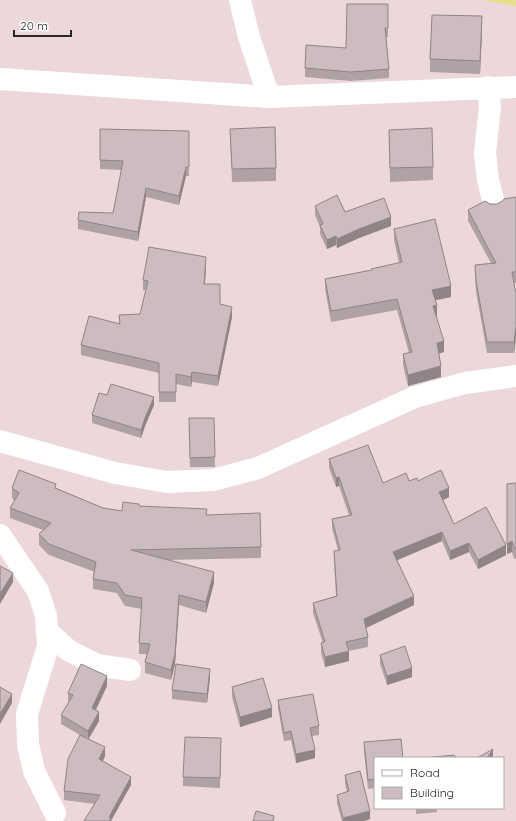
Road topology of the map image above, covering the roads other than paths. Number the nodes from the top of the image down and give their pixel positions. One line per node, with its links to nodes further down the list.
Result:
1 (240, 0): 5 (street)
2 (0, 79): 5 (street)
3 (488, 87): 4 (street); 5 (street); 6 (street)
4 (516, 87)
5 (269, 97)
6 (494, 203)
7 (516, 376): 8 (street)
8 (0, 441)
9 (0, 535): 10 (street)
10 (47, 631): 11 (street); 12 (street)
11 (130, 670)
12 (55, 813)

